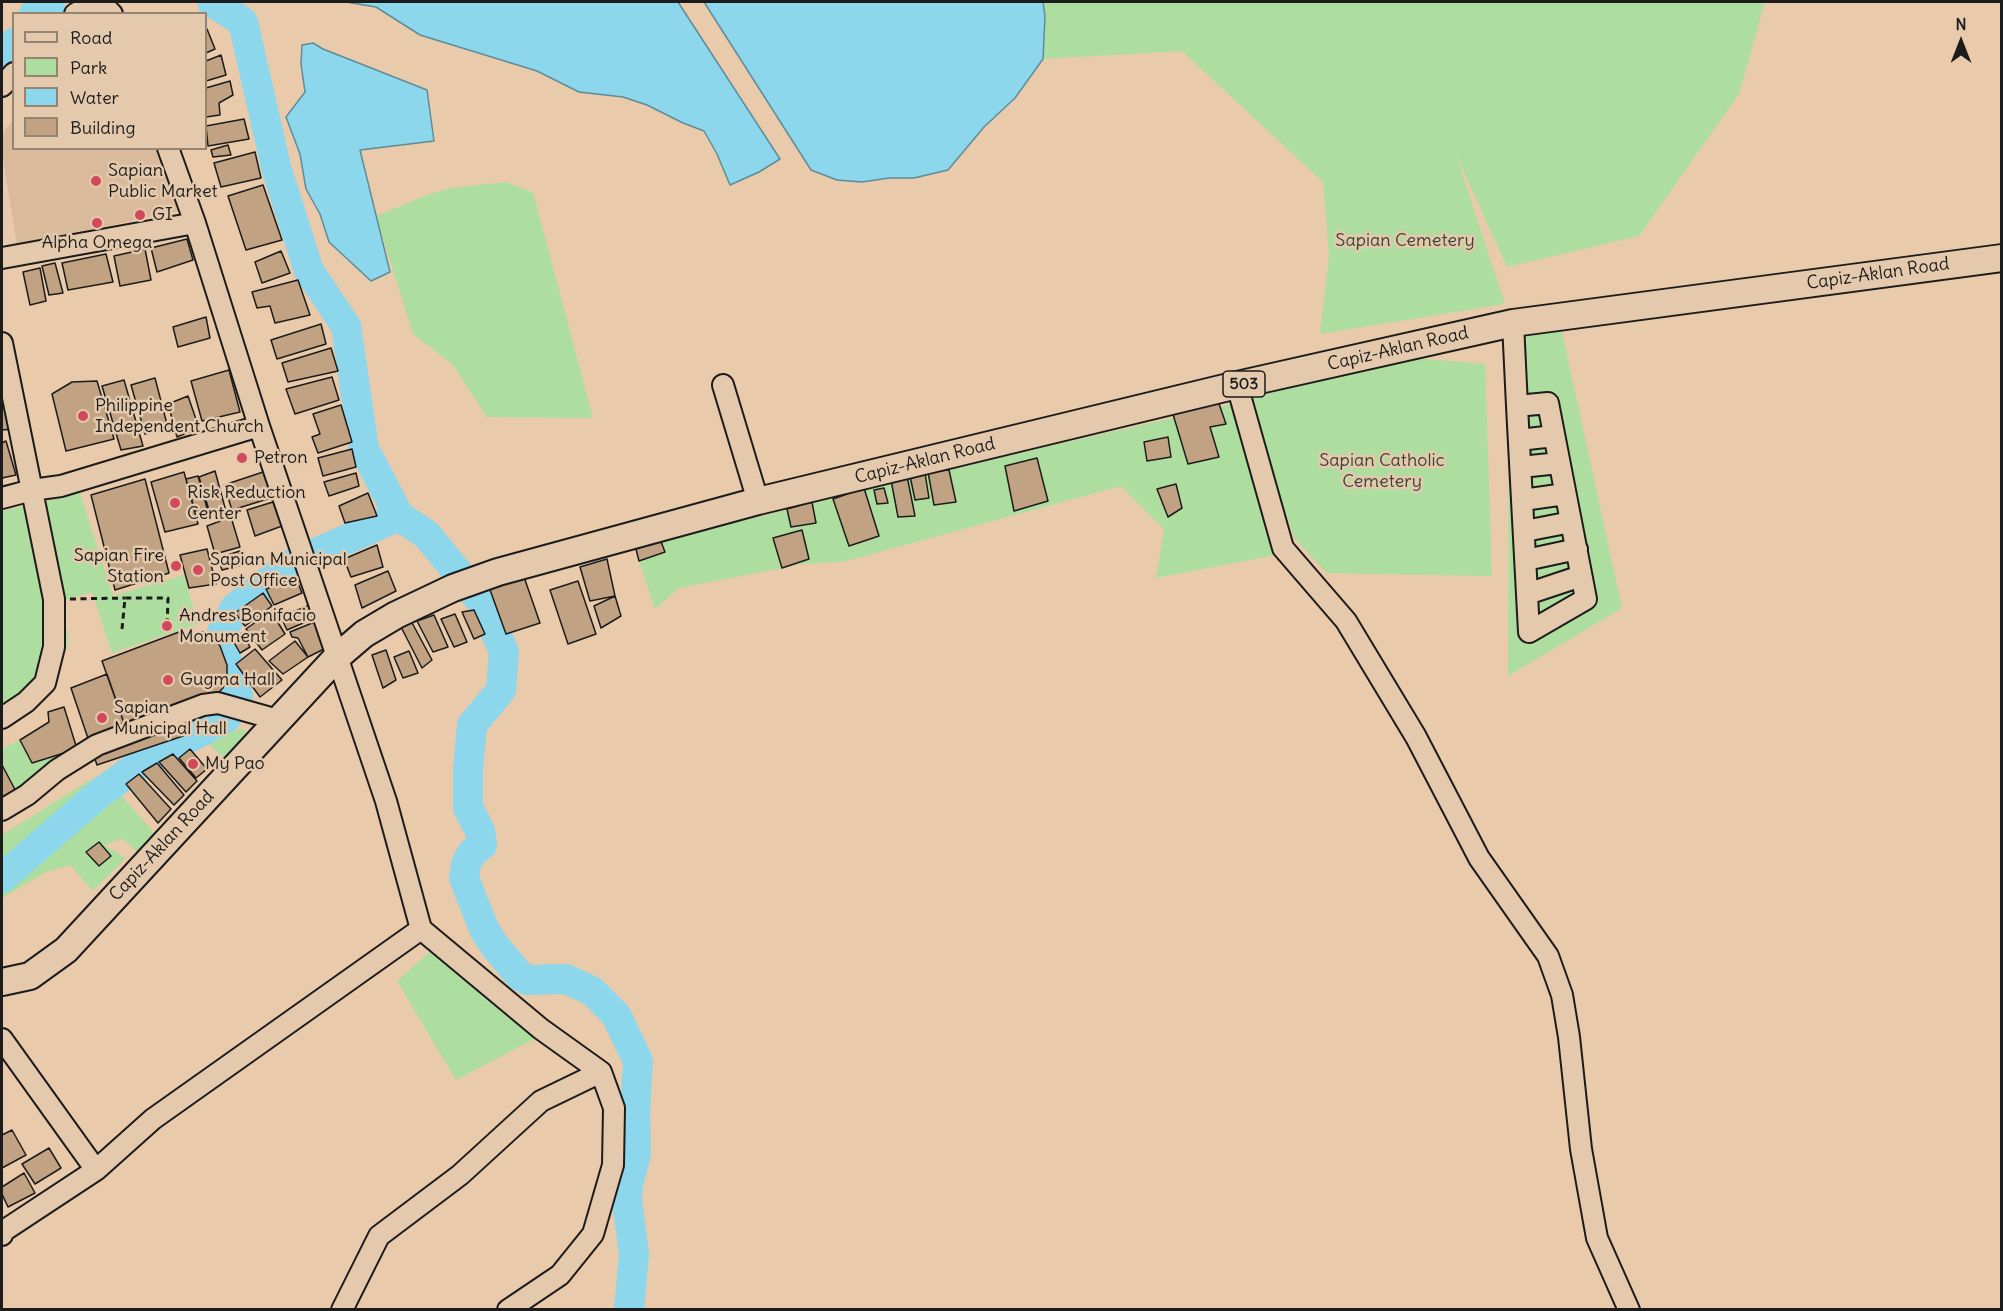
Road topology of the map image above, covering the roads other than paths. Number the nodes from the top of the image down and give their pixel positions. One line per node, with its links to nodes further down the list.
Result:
1 (78, 12): 2 (street)
2 (110, 12)
3 (12, 74): 4 (street)
4 (2, 86)
5 (169, 150): 6 (street)
6 (195, 223): 7 (street); 14 (street)
7 (2, 258)
8 (2001, 258): 9 (main road, Capiz-Aklan Road / 503)
9 (1513, 323): 12 (main road, Capiz-Aklan Road / 503); 13 (street)
10 (2, 343): 19 (street)
11 (723, 385): 23 (street)
12 (1237, 385): 23 (main road, Capiz-Aklan Road / 503); 42 (street)
13 (1518, 406): 15 (street); 16 (street)
14 (259, 426): 19 (street); 30 (street)
15 (1554, 436): 16 (street); 17 (street)
16 (1520, 440): 18 (street)
17 (1559, 463): 18 (street); 20 (street)
18 (1521, 467): 22 (street)
19 (32, 490): 21 (street); 32 (street)
20 (1565, 494): 22 (street); 24 (street)
21 (2, 498)
22 (1523, 500): 25 (street)
23 (759, 501): 30 (main road, Capiz-Aklan Road / 503)
24 (1571, 522): 25 (street); 26 (street)
25 (1525, 531): 27 (street)
26 (1577, 549): 27 (street); 28 (street)
27 (1526, 560): 29 (street)
28 (1581, 576): 29 (street); 29 (street)
29 (1527, 594)
30 (336, 658): 31 (main road, Capiz-Aklan Road / 503); 34 (street)
31 (266, 717): 33 (street); 35 (main road, Capiz-Aklan Road / 503)
32 (2, 718)
33 (2, 810)
34 (421, 929): 37 (street); 38 (street)
35 (2, 982)
36 (2, 1039): 38 (street)
37 (601, 1072): 40 (street); 41 (street)
38 (96, 1170): 39 (street)
39 (2, 1235)
40 (342, 1310)
41 (508, 1310)
42 (1629, 1310)

